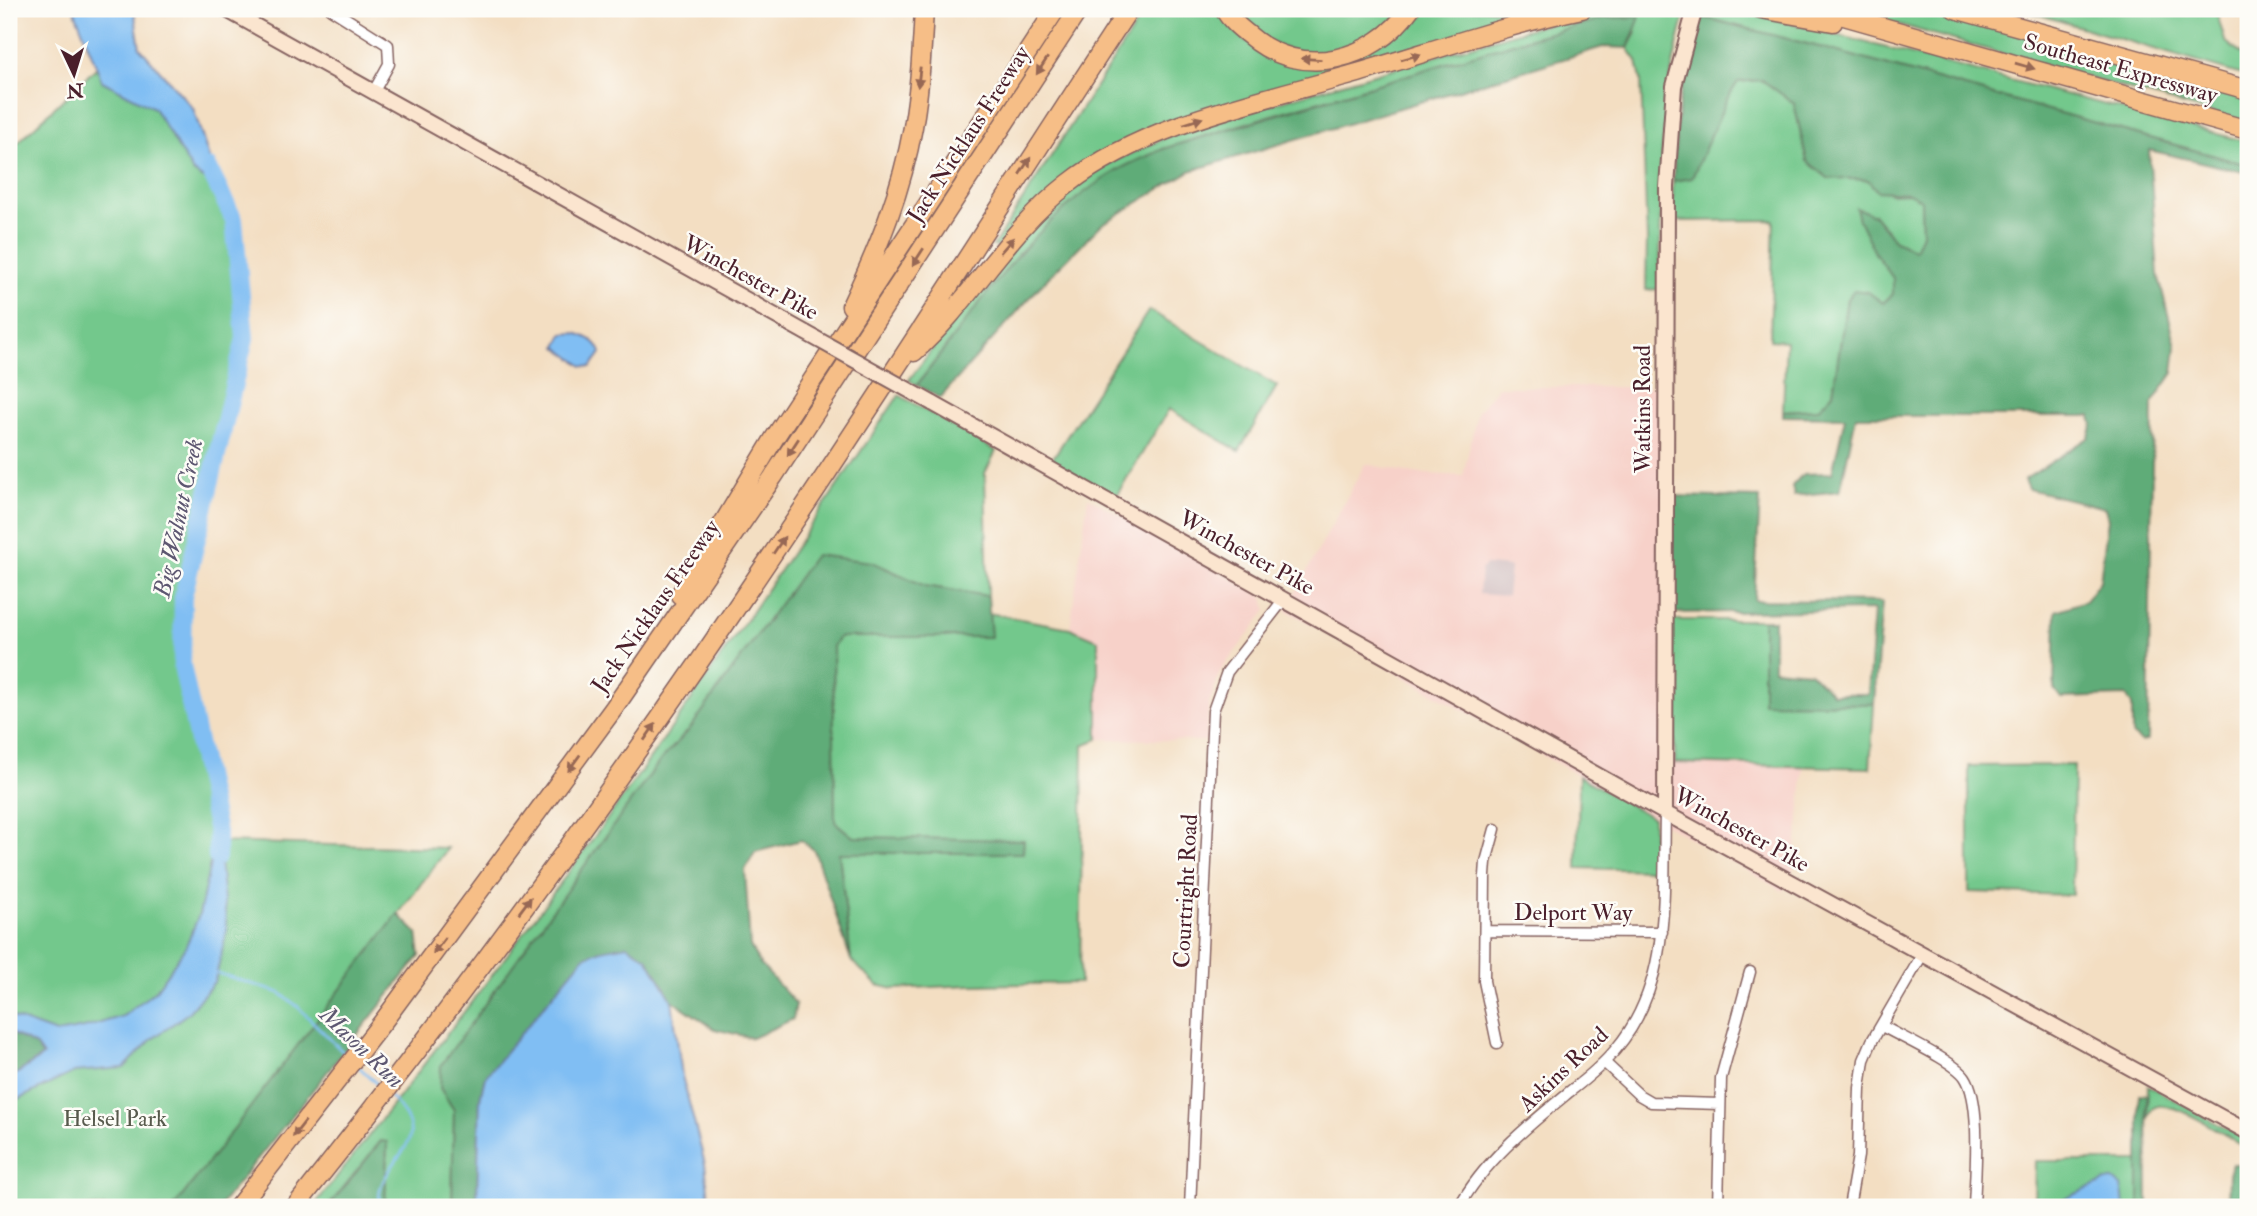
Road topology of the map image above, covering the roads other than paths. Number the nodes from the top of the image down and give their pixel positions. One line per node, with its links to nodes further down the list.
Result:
1 (225, 9): 16 (main road, Winchester Pike)
2 (331, 9): 16 (street)
3 (924, 9): 18 (highway, one-way to 18)
4 (1056, 9): 18 (highway)
5 (1079, 9): 21 (highway, Jack Nicklaus Freeway, one-way to 21)
6 (1129, 9): 19 (highway, one-way to 6)
7 (1224, 9): 8 (highway, one-way to 7)
8 (1410, 9)
9 (1582, 9): 19 (highway, one-way to 9)
10 (1695, 9): 22 (main road, Watkins Road)
11 (1761, 9): 14 (highway)
12 (1819, 9): 14 (highway, Southeast Expressway)
13 (1955, 9): 15 (highway, Southeast Expressway)
14 (1959, 48): 17 (highway, Southeast Expressway, one-way to 17)
15 (2248, 90)
16 (374, 91): 20 (main road, Winchester Pike, bridge)
17 (2248, 130)
18 (832, 347): 21 (highway)
19 (896, 368): 34 (highway, one-way to 19)
20 (1284, 599): 22 (main road, Winchester Pike); 35 (street, Courtright Road)
21 (614, 708): 33 (highway, Jack Nicklaus Freeway, one-way to 33)
22 (1665, 813): 25 (street, Askins Road); 26 (main road, Winchester Pike)
23 (1495, 829): 24 (street)
24 (1485, 931): 25 (street, Delport Way); 29 (street)
25 (1662, 932): 30 (street, Askins Road)
26 (1922, 955): 28 (street); 32 (main road, Winchester Pike)
27 (1750, 972): 31 (street)
28 (1882, 1026): 38 (street); 39 (street)
29 (1497, 1042)
30 (1604, 1062): 31 (street); 36 (street, Askins Road)
31 (1720, 1104): 37 (street)
32 (2248, 1132)
33 (239, 1207)
34 (295, 1207)
35 (1189, 1207)
36 (1459, 1207)
37 (1718, 1207)
38 (1849, 1207)
39 (1974, 1207)

